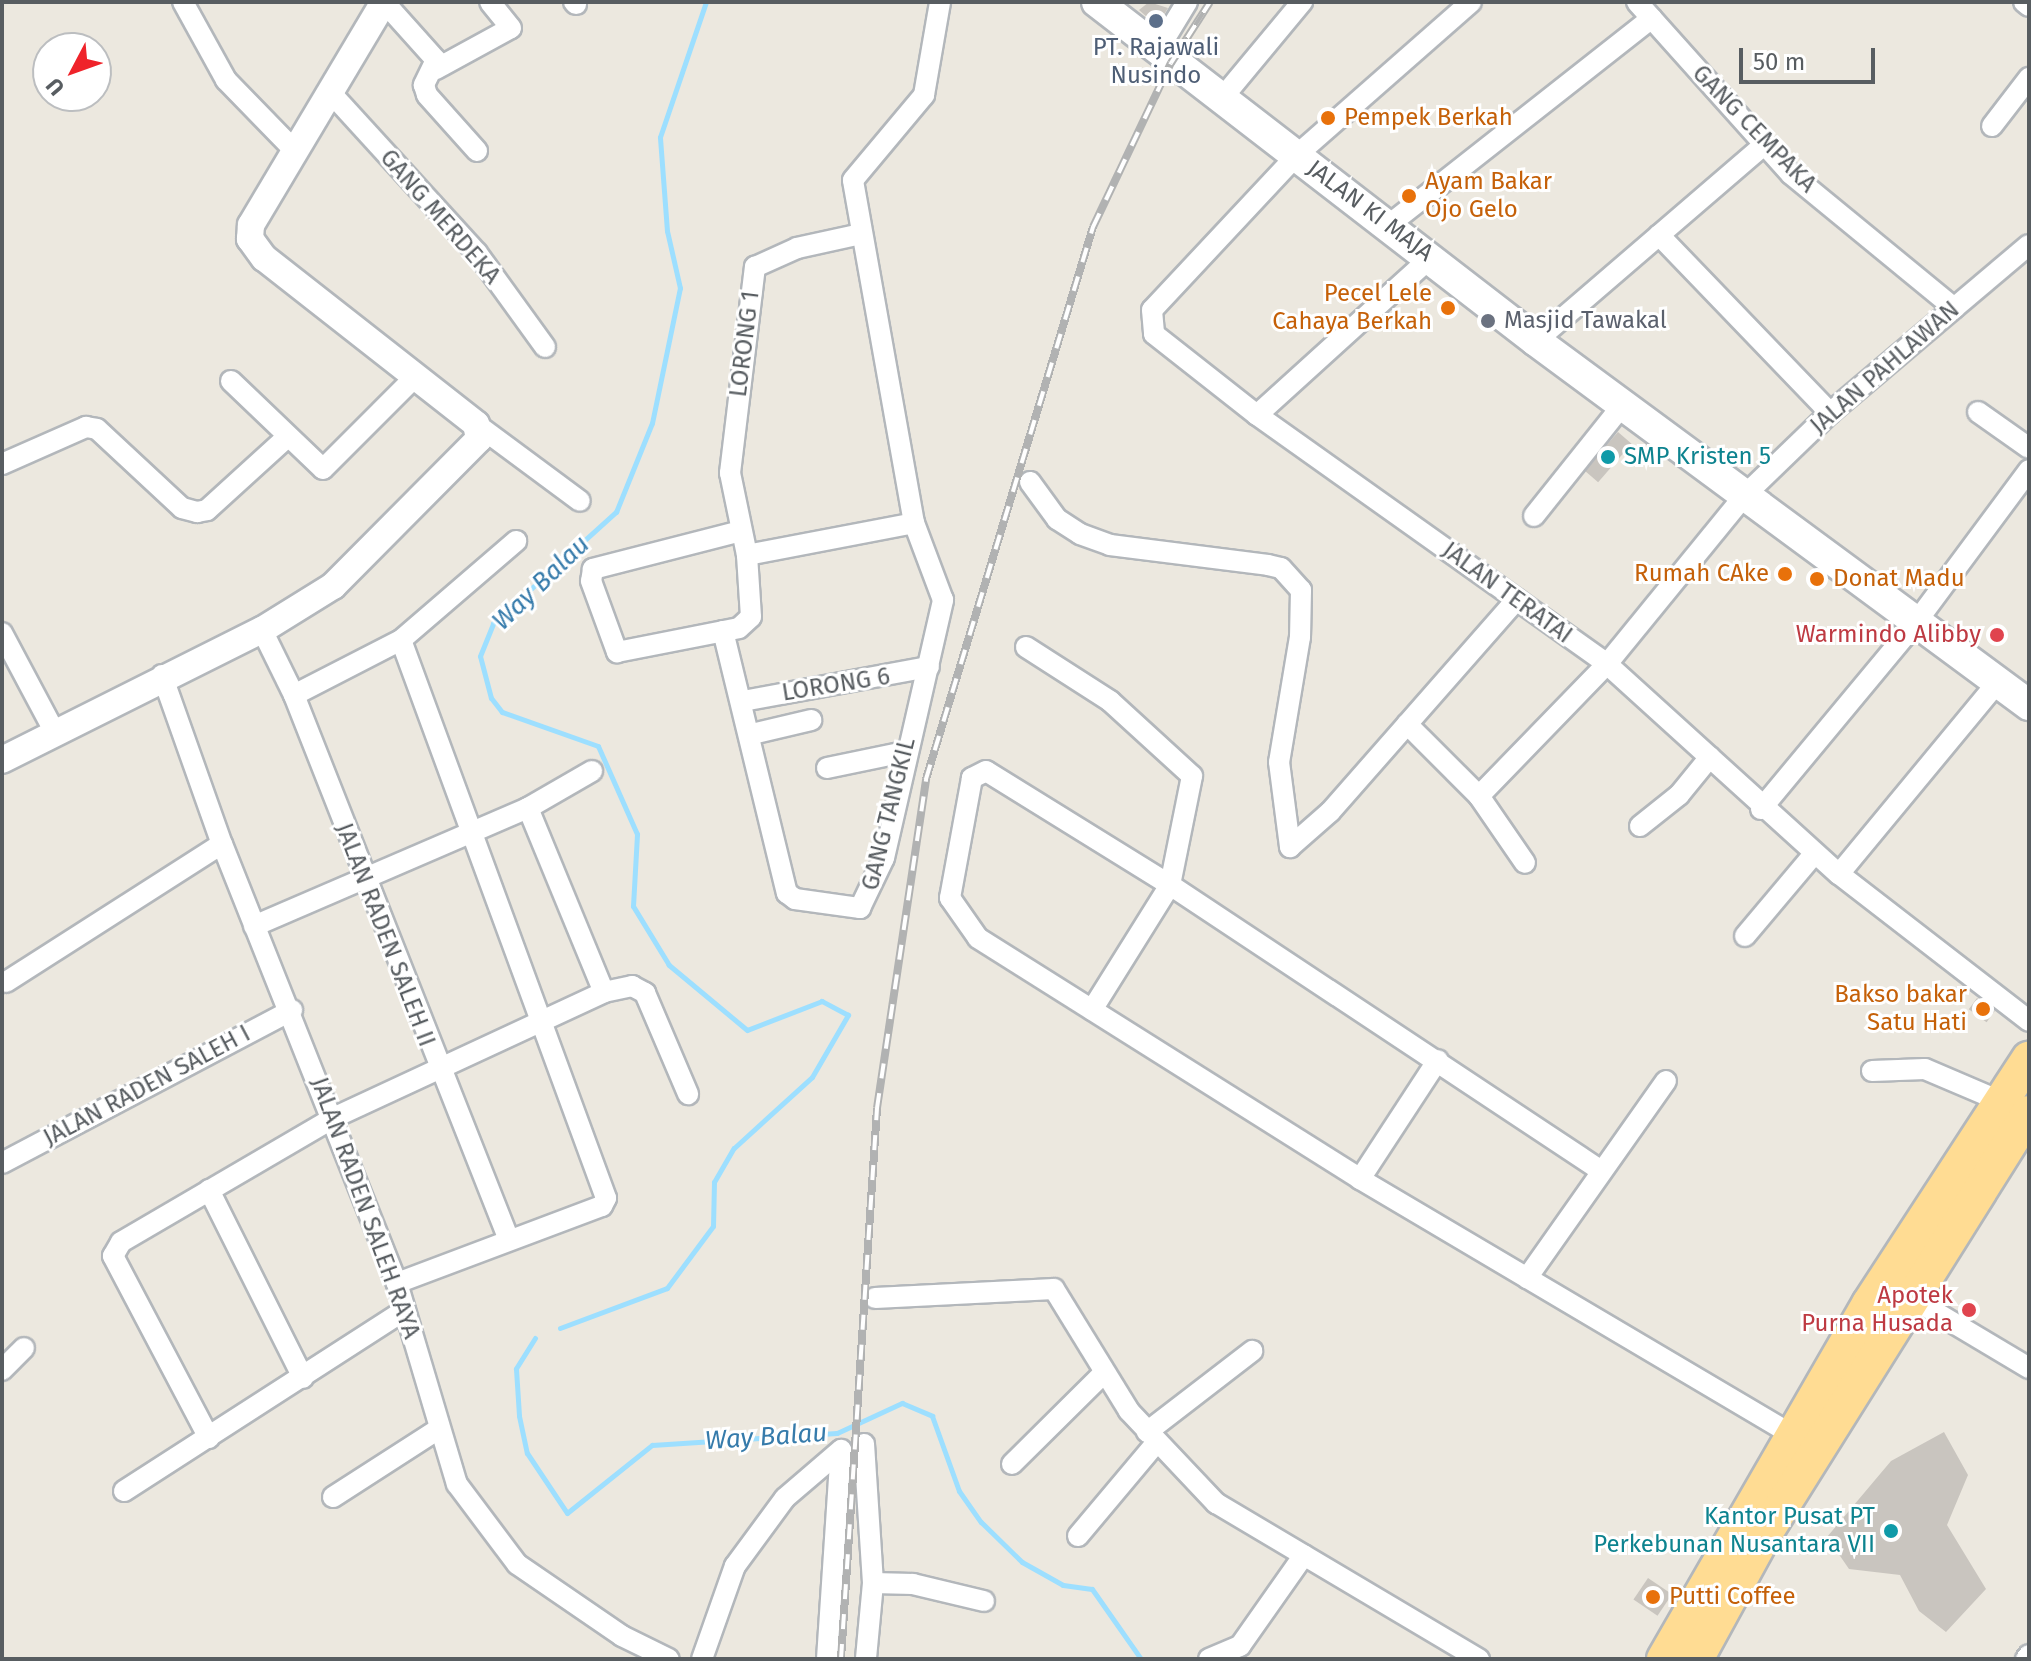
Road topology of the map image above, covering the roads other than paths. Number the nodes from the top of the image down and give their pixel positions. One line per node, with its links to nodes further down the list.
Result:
1 (183, 2): 20 (street)
2 (384, 2): 14 (street); 16 (street)
3 (490, 2): 14 (street)
4 (940, 2): 24 (street, GANG TANGKIL)
5 (1097, 2): 13 (main road, JALAN KI MAJA)
6 (1187, 2): 13 (street)
7 (1302, 2): 17 (street)
8 (1471, 2): 22 (street, JALAN TERATAI)
9 (1637, 2): 12 (street, GANG CEMPAKA)
10 (2024, 2): 11 (street)
11 (2029, 6)
12 (1652, 18): 19 (street, GANG CEMPAKA); 23 (street)
13 (1156, 53): 17 (main road, JALAN KI MAJA)
14 (436, 69): 21 (street)
15 (2029, 78): 18 (street)
16 (329, 91): 20 (street); 30 (street, GANG MERDEKA)
17 (1223, 97): 22 (main road, JALAN KI MAJA)
18 (1992, 126)
19 (1764, 145): 25 (street); 28 (street, GANG CEMPAKA)
20 (294, 150): 31 (street)
21 (477, 151)
22 (1297, 155): 23 (main road, JALAN KI MAJA); 36 (street, JALAN TERATAI)
23 (1390, 224): 27 (main road, JALAN KI MAJA)
24 (861, 234): 46 (street, GANG TANGKIL); 47 (street, LORONG 1)
25 (1659, 235): 29 (street); 35 (street)
26 (2029, 245): 28 (street, JALAN PAHLAWAN)
27 (1431, 257): 29 (main road, JALAN KI MAJA); 36 (street)
28 (1954, 308): 35 (street, JALAN PAHLAWAN)
29 (1536, 341): 33 (main road, JALAN KI MAJA)
30 (545, 347)
31 (414, 378): 37 (street); 38 (street)
32 (231, 381): 38 (street)
33 (1625, 402): 43 (main road, JALAN KI MAJA); 45 (street)
34 (1978, 412): 39 (street)
35 (1830, 413): 43 (street, JALAN PAHLAWAN)
36 (1257, 415): 50 (street, JALAN TERATAI)
37 (476, 424): 44 (street); 52 (street)
38 (286, 438): 40 (street)
39 (2029, 448)
40 (2, 464)
41 (2029, 470): 51 (street)
42 (1030, 482): 65 (street)
43 (1745, 495): 51 (main road, JALAN KI MAJA); 57 (street, JALAN PAHLAWAN)
44 (580, 501)
45 (1534, 516)
46 (914, 523): 49 (street); 58 (street, GANG TANGKIL)
47 (737, 532): 49 (street); 53 (street)
48 (516, 541): 55 (street)
49 (747, 555): 53 (street)
50 (1517, 599): 57 (street, JALAN TERATAI); 65 (street)
51 (1917, 621): 60 (main road, JALAN KI MAJA); 75 (street)
52 (262, 630): 59 (street); 61 (street, JALAN RADEN SALEH II)
53 (723, 631): 62 (street, GANG TANGKIL)
54 (2, 633): 66 (street)
55 (401, 640): 61 (street); 77 (street)
56 (1026, 647): 83 (street)
57 (1607, 664): 69 (street, JALAN TERATAI); 73 (street, JALAN PAHLAWAN)
58 (929, 667): 62 (street, LORONG 6); 68 (street, GANG TANGKIL)
59 (162, 675): 66 (street); 78 (street, JALAN RADEN SALEH RAYA)
60 (1998, 682): 63 (main road, JALAN KI MAJA); 81 (street)
61 (294, 695): 82 (street, JALAN RADEN SALEH II)
62 (743, 701): 67 (street, GANG TANGKIL)
63 (2029, 705)
64 (811, 720): 67 (street)
65 (1407, 724): 73 (street)
66 (54, 731): 70 (street)
67 (752, 734): 68 (street, GANG TANGKIL)
68 (904, 752): 71 (street)
69 (1710, 757): 75 (street, JALAN TERATAI); 76 (street)
70 (2, 760)
71 (827, 768)
72 (592, 771): 74 (street)
73 (1479, 796): 80 (street)
74 (528, 808): 77 (street); 87 (street)
75 (1761, 809): 79 (street, JALAN TERATAI)
76 (1640, 826)
77 (472, 832): 82 (street); 90 (street)
78 (222, 844): 84 (street, JALAN RADEN SALEH RAYA); 86 (street)
79 (1814, 854): 81 (street, JALAN TERATAI); 85 (street)
80 (1525, 863)
81 (1839, 874): 91 (street, JALAN TERATAI)
82 (363, 882): 84 (street); 95 (street, JALAN RADEN SALEH II)
83 (1170, 885): 89 (street); 89 (street); 93 (street)
84 (254, 926): 88 (street, JALAN RADEN SALEH RAYA)
85 (1745, 936)
86 (6, 982)
87 (604, 992): 90 (street); 97 (street)
88 (292, 1010): 99 (street, JALAN RADEN SALEH RAYA); 100 (street, JALAN RADEN SALEH I)
89 (1092, 1010): 102 (street)
90 (538, 1021): 95 (street); 104 (street)
91 (2029, 1021)
92 (2029, 1059): 98 (highway)
93 (1438, 1060): 101 (street); 102 (street)
94 (1872, 1071): 98 (street)
95 (439, 1072): 99 (street); 104 (street, JALAN RADEN SALEH II)
96 (1666, 1081): 101 (street)
97 (688, 1094)
98 (2014, 1107): 107 (highway); 117 (highway)
99 (333, 1118): 103 (street); 106 (street, JALAN RADEN SALEH RAYA)
100 (2, 1163)
101 (1600, 1170): 105 (street)
102 (1360, 1179): 105 (street)
103 (209, 1190): 115 (street); 119 (street)
104 (509, 1240): 106 (street)
105 (1527, 1278): 117 (street)
106 (397, 1283): 109 (street, JALAN RADEN SALEH RAYA)
107 (1910, 1297): 112 (street); 135 (highway)
108 (875, 1298): 114 (street)
109 (405, 1310): 115 (street); 116 (street, JALAN RADEN SALEH RAYA)
110 (24, 1348): 113 (street)
111 (1252, 1351): 118 (street)
112 (2029, 1368)
113 (2, 1370)
114 (1103, 1374): 118 (street); 121 (street)
115 (303, 1378): 119 (street)
116 (437, 1430): 123 (street); 129 (street, JALAN RADEN SALEH RAYA)
117 (1791, 1434): 134 (highway)
118 (1152, 1437): 124 (street); 125 (street)
119 (209, 1438): 122 (street)
120 (864, 1444): 126 (street)
121 (1012, 1464)
122 (124, 1491)
123 (333, 1497)
124 (1078, 1536)
125 (1304, 1555): 128 (street); 133 (street)
126 (873, 1583): 127 (street); 132 (street)
127 (984, 1601)
128 (1464, 1655)
129 (665, 1658)
130 (702, 1659): 131 (street)
131 (827, 1659)
132 (866, 1659)
133 (1209, 1659)
134 (1664, 1659)
135 (1696, 1659)

